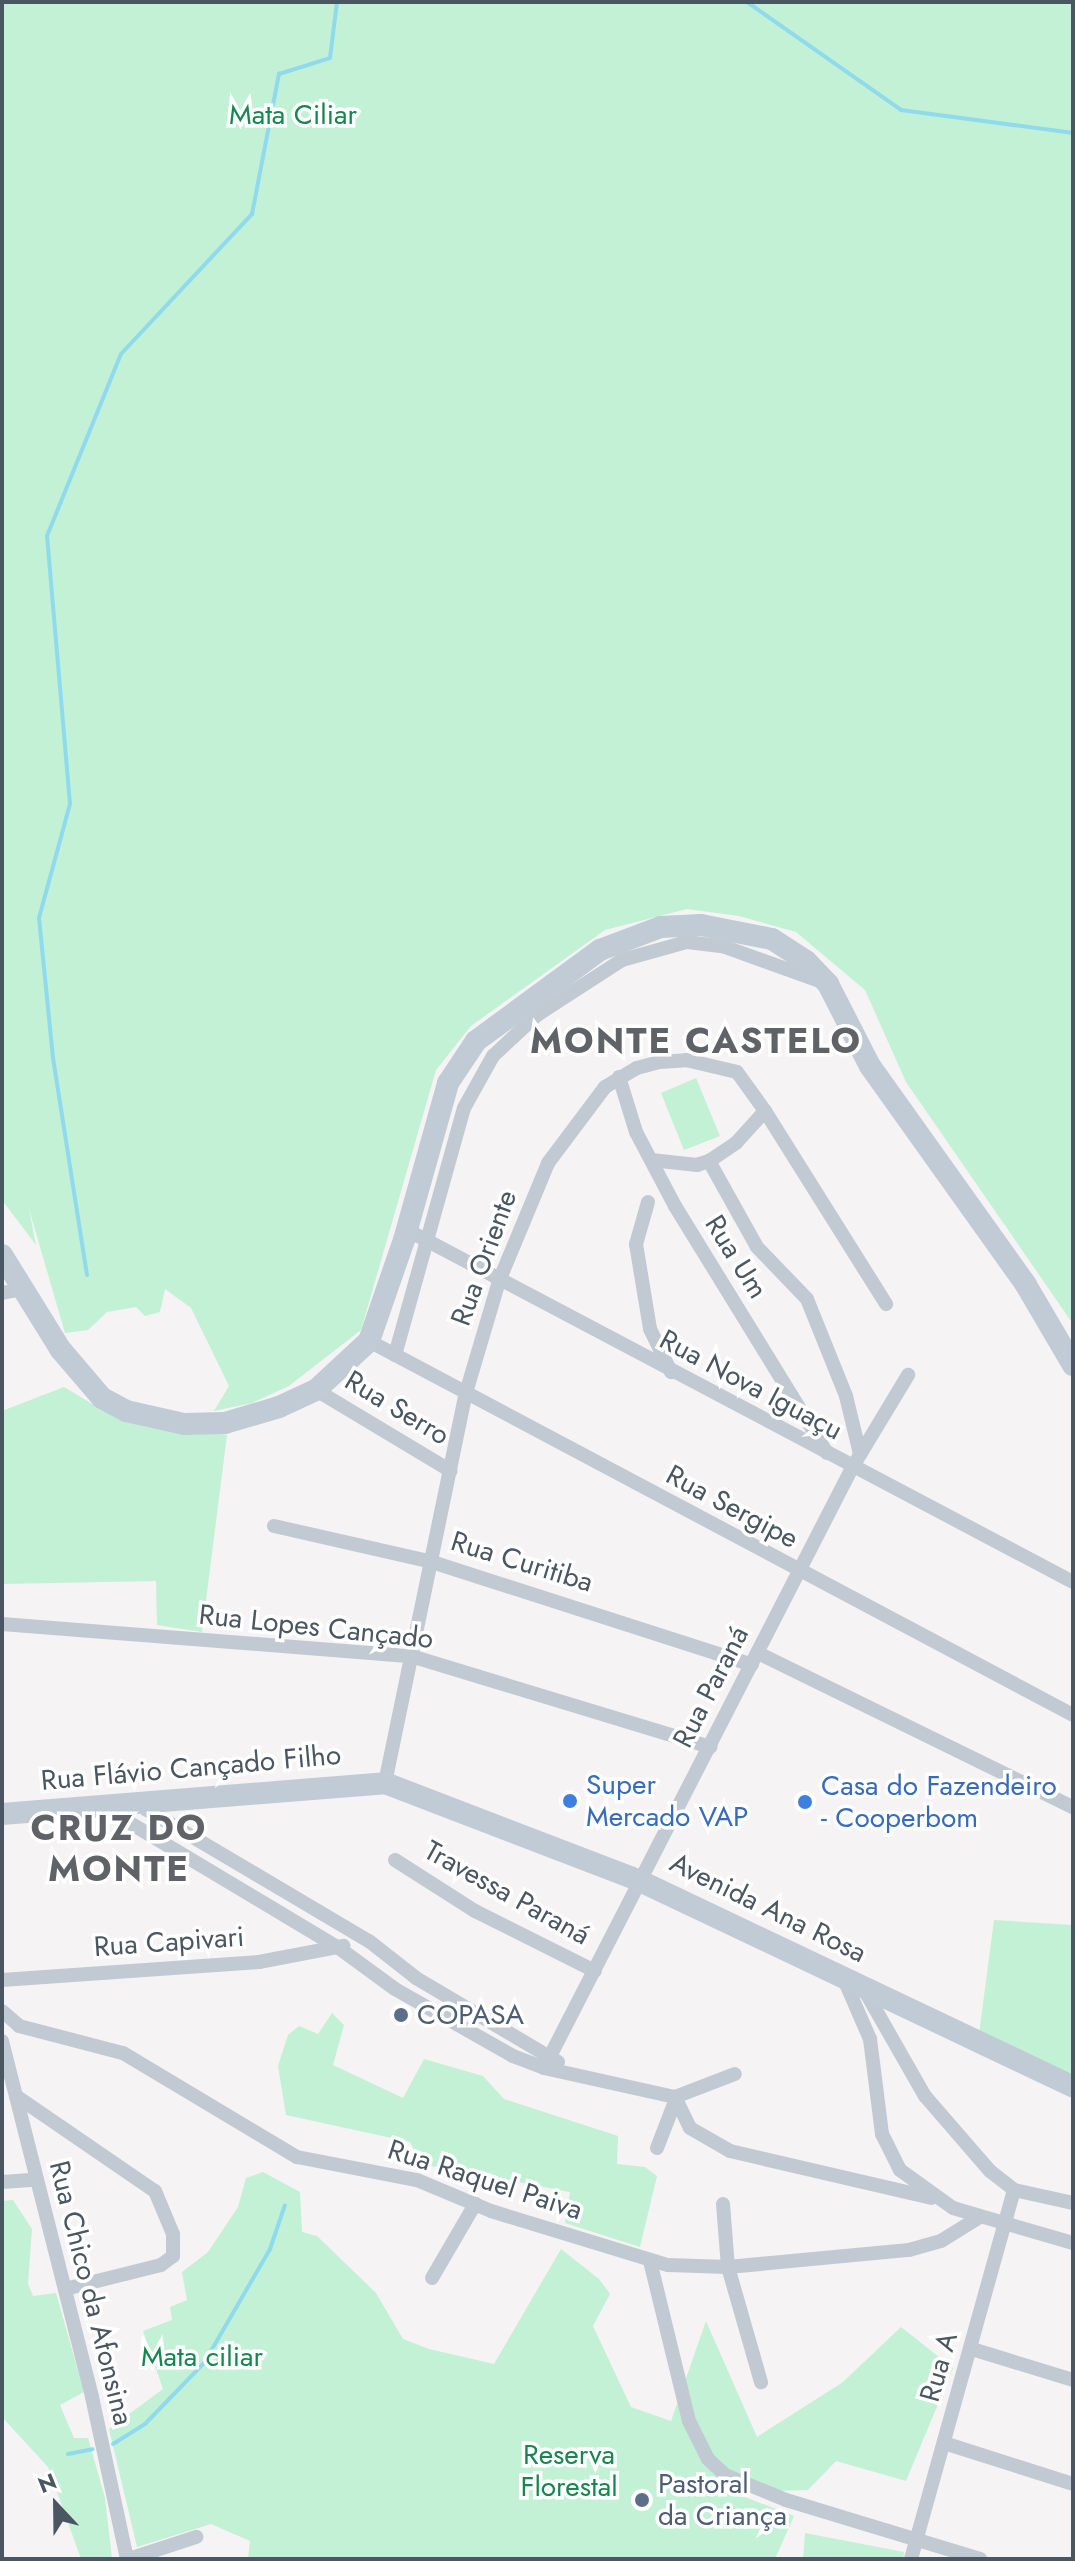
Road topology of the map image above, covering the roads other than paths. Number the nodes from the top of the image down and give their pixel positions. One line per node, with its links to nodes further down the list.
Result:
1 (619, 1077): 2 (street, Rua Oriente); 3 (street, Rua Um); 8 (street, Rua Oriente)
2 (765, 1111): 4 (street); 10 (street, Rua Oriente)
3 (651, 1160): 4 (street); 19 (street, Rua Um)
4 (709, 1161): 18 (street)
5 (648, 1202): 14 (street)
6 (416, 1234): 8 (street, Rua Nova Iguaçu); 11 (main road); 12 (street); 13 (main road)
7 (2, 1255): 9 (main road)
8 (499, 1281): 14 (street, Rua Nova Iguaçu); 17 (street, Rua Oriente)
9 (12, 1291): 16 (main road)
10 (886, 1304)
11 (369, 1341): 12 (street, Rua Sergipe); 16 (main road)
12 (395, 1355): 17 (street, Rua Sergipe)
13 (1073, 1365)
14 (671, 1373): 19 (street, Rua Nova Iguaçu)
15 (908, 1375): 18 (street, Rua Paraná)
16 (316, 1390): 21 (street, Rua Serro)
17 (465, 1396): 21 (street, Rua Oriente); 24 (street, Rua Sergipe)
18 (860, 1454): 20 (street, Rua Paraná)
19 (829, 1456): 20 (street, Rua Nova Iguaçu)
20 (852, 1468): 24 (street, Rua Paraná); 25 (street, Rua Nova Iguaçu)
21 (451, 1471): 23 (street, Rua Oriente)
22 (274, 1526): 23 (street, Rua Curitiba)
23 (432, 1562): 27 (street, Rua Oriente); 28 (street, Rua Curitiba)
24 (801, 1572): 28 (street, Rua Paraná); 29 (street, Rua Sergipe)
25 (1073, 1582)
26 (2, 1624): 27 (street, Rua Lopes Cançado)
27 (411, 1656): 30 (street, Rua Lopes Cançado); 31 (street, Rua Oriente)
28 (755, 1659): 30 (street, Rua Paraná); 34 (street, Rua Curitiba)
29 (1073, 1715)
30 (710, 1747): 37 (street, Rua Paraná)
31 (385, 1783): 32 (main road, Rua Flávio Cançado Filho); 37 (main road, Avenida Ana Rosa)
32 (133, 1802): 33 (main road, Rua Flávio Cançado Filho); 38 (street)
33 (97, 1804): 35 (main road, Rua Flávio Cançado Filho); 39 (street)
34 (1073, 1807)
35 (2, 1814)
36 (395, 1860): 40 (street, Travessa Paraná)
37 (640, 1881): 40 (street, Rua Paraná); 42 (main road, Avenida Ana Rosa)
38 (361, 1940): 39 (street, Rua Capivari); 45 (street)
39 (339, 1948): 41 (street, Rua Capivari); 45 (street)
40 (595, 1971): 45 (street, Rua Paraná)
41 (2, 1980)
42 (852, 1982): 47 (main road, Avenida Ana Rosa); 53 (street); 54 (street)
43 (2, 2011): 56 (street, Rua Raquel Paiva)
44 (2, 2041): 48 (street, Rua Chico da Afonsina)
45 (547, 2062): 49 (street)
46 (735, 2074): 49 (street)
47 (1073, 2087)
48 (10, 2089): 51 (street, Rua Chico da Afonsina); 64 (street)
49 (675, 2101): 50 (street); 54 (street)
50 (657, 2148)
51 (34, 2180): 52 (street); 64 (street, Rua Chico da Afonsina)
52 (2, 2182)
53 (1014, 2190): 55 (street); 59 (street, Rua A)
54 (932, 2198): 58 (street)
55 (1073, 2203)
56 (475, 2204): 61 (street, Rua Raquel Paiva); 63 (street)
57 (723, 2204): 62 (street)
58 (978, 2218): 59 (street); 62 (street, Rua Raquel Paiva)
59 (1008, 2225): 60 (street); 65 (street, Rua A)
60 (1073, 2243)
61 (650, 2261): 62 (street, Rua Raquel Paiva); 71 (street)
62 (728, 2267): 67 (street)
63 (432, 2278)
64 (65, 2289): 72 (street, Rua Chico da Afonsina)
65 (972, 2349): 66 (street); 68 (street, Rua A)
66 (1073, 2380)
67 (761, 2382)
68 (944, 2443): 69 (street); 71 (street, Rua A)
69 (1073, 2484)
70 (196, 2537): 72 (street)
71 (917, 2540): 73 (street, Rua A); 74 (street)
72 (128, 2559)
73 (911, 2559)
74 (980, 2559)

